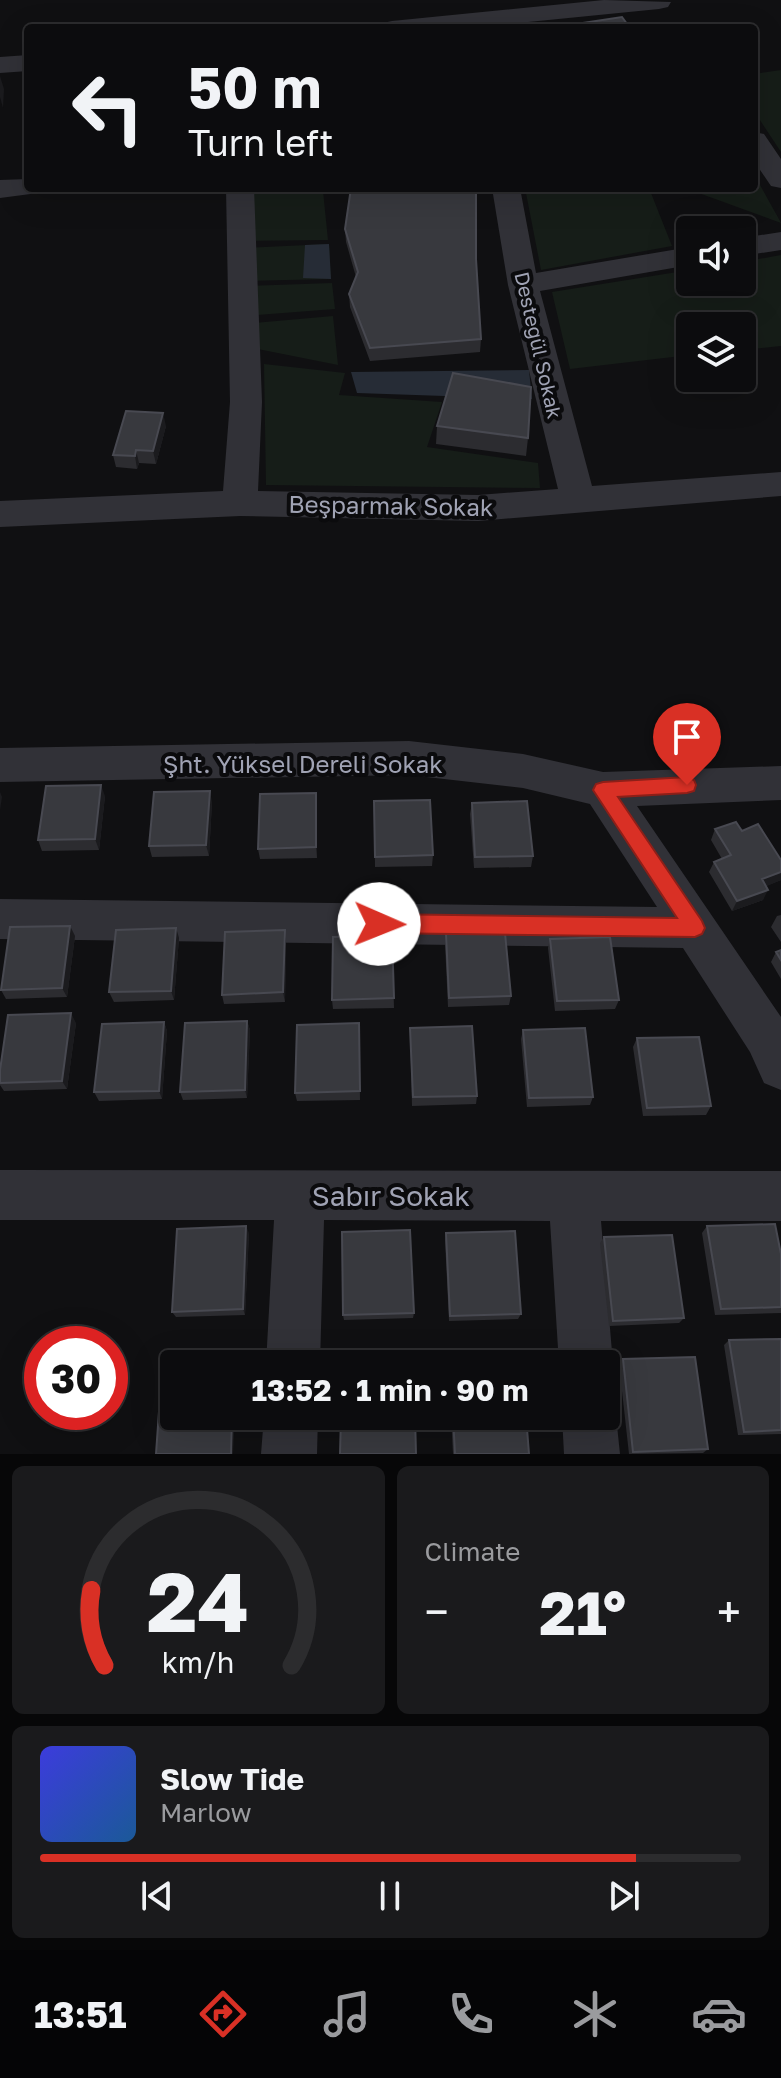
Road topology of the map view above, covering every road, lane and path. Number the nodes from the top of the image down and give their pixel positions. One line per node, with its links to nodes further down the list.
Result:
1 (658, 1): 2 (street); 3 (street)
2 (469, 24)
3 (674, 24)
4 (24, 63): 5 (street)
5 (0, 65)
6 (758, 146): 7 (street)
7 (781, 180)
8 (24, 187): 9 (street)
9 (0, 189)
10 (240, 192): 18 (street)
11 (507, 192): 15 (street, Destegül Sokak)
12 (781, 241): 13 (street)
13 (756, 245)
14 (676, 258): 15 (street)
15 (523, 285): 17 (street, Destegül Sokak)
16 (781, 484): 17 (street, Beşparmak Sokak)
17 (578, 500): 18 (street, Beşparmak Sokak)
18 (240, 503): 19 (street, Beşparmak Sokak)
19 (0, 514)
20 (0, 765): 22 (street, Şht. Yüksel Dereli Sokak)
21 (781, 783): 22 (street, Şht. Yüksel Dereli Sokak)
22 (603, 790): 24 (street)
23 (0, 919): 24 (street)
24 (695, 928): 25 (street)
25 (776, 1047)
26 (0, 1195): 27 (street, Sabır Sokak)
27 (300, 1195): 28 (street, Sabır Sokak); 30 (street)
28 (574, 1195): 29 (street, Sabır Sokak); 31 (street)
29 (781, 1196)
30 (294, 1350)
31 (585, 1350)
32 (290, 1430): 34 (street)
33 (590, 1430): 35 (street)
34 (289, 1454)
35 (592, 1454)

